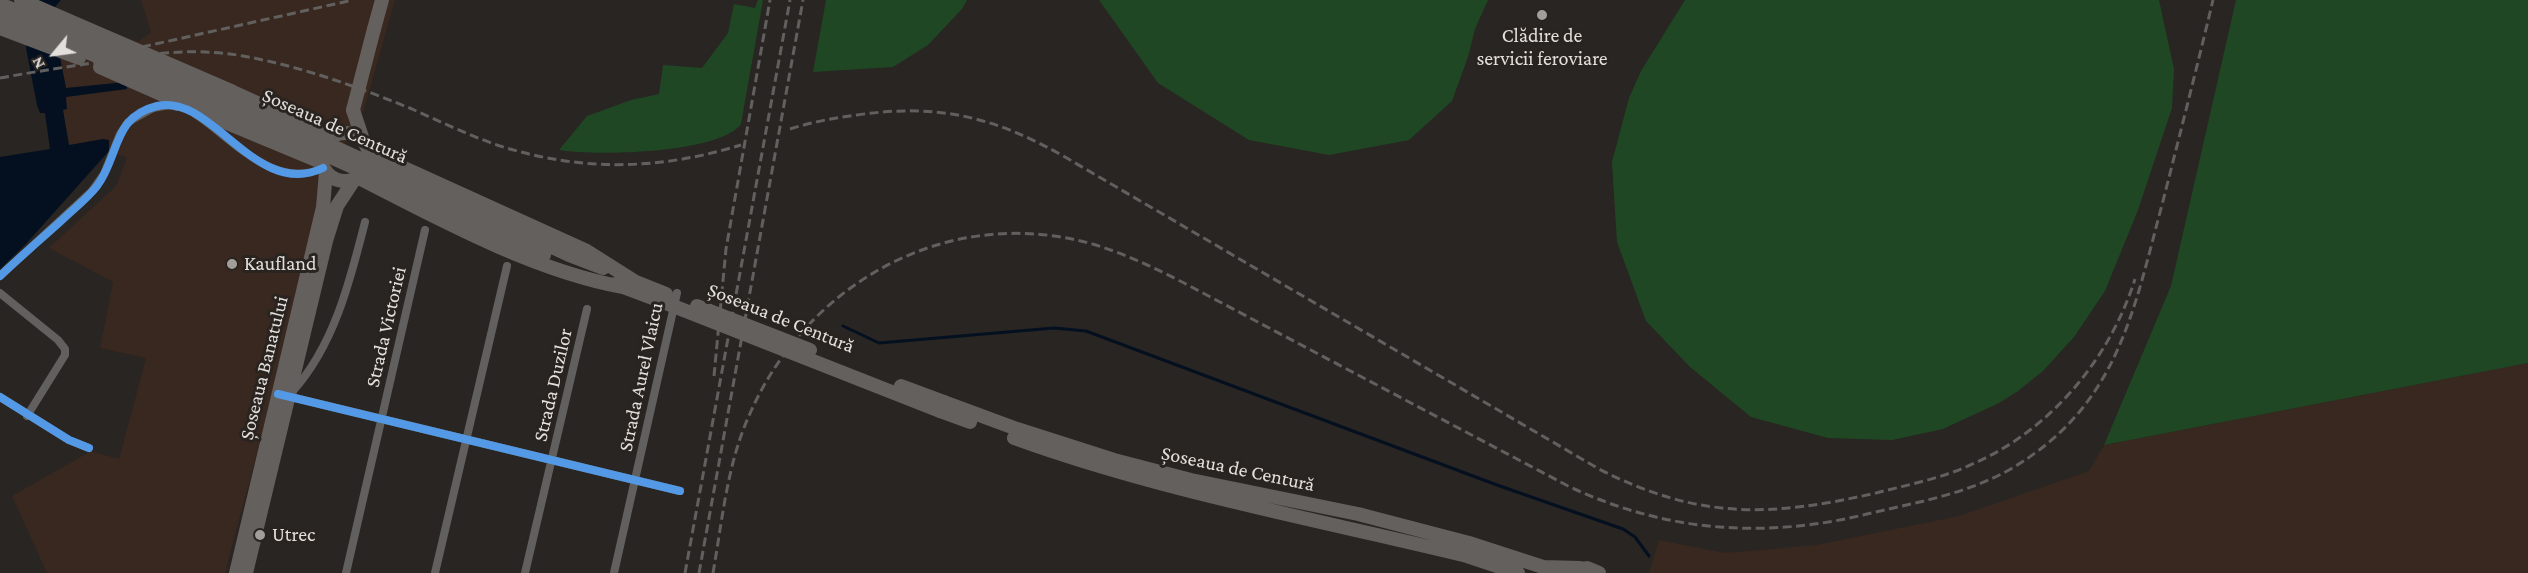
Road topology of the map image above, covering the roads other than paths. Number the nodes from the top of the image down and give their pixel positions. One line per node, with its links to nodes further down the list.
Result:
1 (21, 0): 7 (main road, bridge)
2 (382, 0): 6 (main road, bridge)
3 (0, 4): 12 (main road, Șoseaua de Centură, bridge)
4 (0, 15): 12 (main road, Șoseaua de Centură, bridge)
5 (0, 28): 9 (main road, bridge)
6 (353, 110): 7 (main road); 8 (main road)
7 (335, 135): 8 (main road); 9 (main road)
8 (366, 146): 10 (main road); 16 (main road)
9 (323, 167): 10 (main road); 15 (street); 20 (main road, Șoseaua Banatului)
10 (357, 179): 16 (main road); 20 (main road, Șoseaua Banatului)
11 (365, 222): 20 (street)
12 (494, 225): 16 (main road, Șoseaua de Centură)
13 (425, 230): 24 (street, Strada Victoriei)
14 (507, 266): 25 (street)
15 (0, 276)
16 (628, 284): 18 (main road, Șoseaua de Centură)
17 (0, 293): 23 (street)
18 (669, 296): 22 (main road, Șoseaua de Centură, bridge); 28 (street, Strada Aurel Vlaicu)
19 (587, 309): 27 (street, Strada Duzilor)
20 (283, 395): 24 (street); 31 (main road, Șoseaua Banatului); 32 (main road, Șoseaua Banatului)
21 (0, 397): 23 (street)
22 (942, 406): 30 (main road, Șoseaua de Centură); 37 (main road, Șoseaua de Centură)
23 (27, 416): 26 (street)
24 (381, 419): 25 (street); 33 (street, Strada Victoriei)
25 (466, 438): 27 (street); 34 (street)
26 (89, 447)
27 (553, 459): 28 (street); 35 (street, Strada Duzilor)
28 (636, 480): 29 (street); 36 (street, Strada Aurel Vlaicu)
29 (680, 491)
30 (1575, 571): 38 (main road, Șoseaua de Centură)
31 (236, 573)
32 (246, 573)
33 (346, 573)
34 (435, 573)
35 (525, 573)
36 (614, 573)
37 (1518, 573)
38 (1599, 573)

